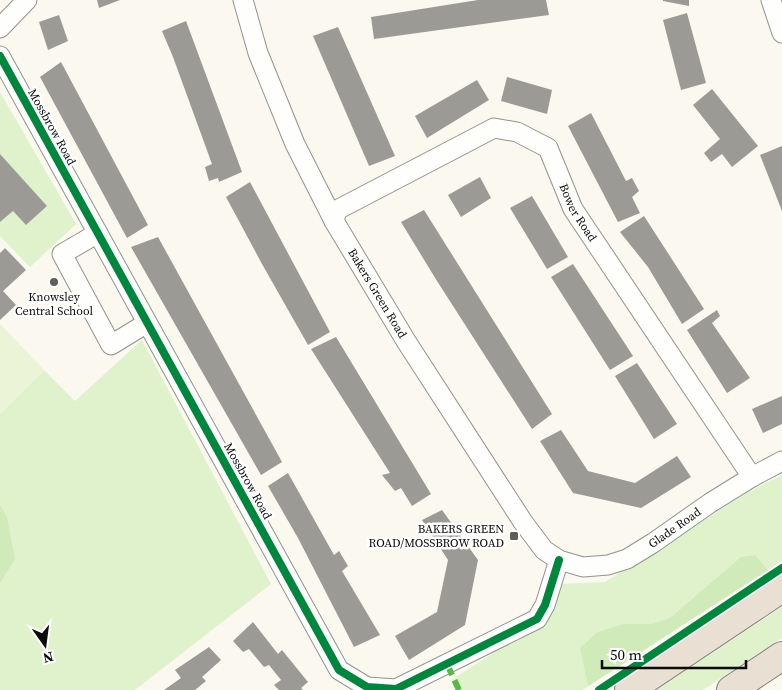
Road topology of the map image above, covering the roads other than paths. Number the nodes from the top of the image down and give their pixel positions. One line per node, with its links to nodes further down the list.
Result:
1 (27, 0): 4 (street)
2 (243, 0): 7 (street, Bakers Green Road)
3 (772, 0): 5 (street)
4 (0, 28)
5 (782, 34)
6 (0, 56): 8 (street, Mossbrow Road)
7 (334, 221): 11 (street, Bower Road); 12 (street, Bakers Green Road)
8 (98, 233): 9 (street, Mossbrow Road); 9 (street)
9 (147, 323): 15 (street, Mossbrow Road)
10 (782, 461): 11 (street, Glade Road)
11 (752, 477): 12 (street, Glade Road)
12 (559, 560): 15 (street, Mossbrow Road)
13 (782, 588): 16 (highway)
14 (782, 656): 17 (highway)
15 (380, 689)
16 (629, 690)
17 (730, 690)

